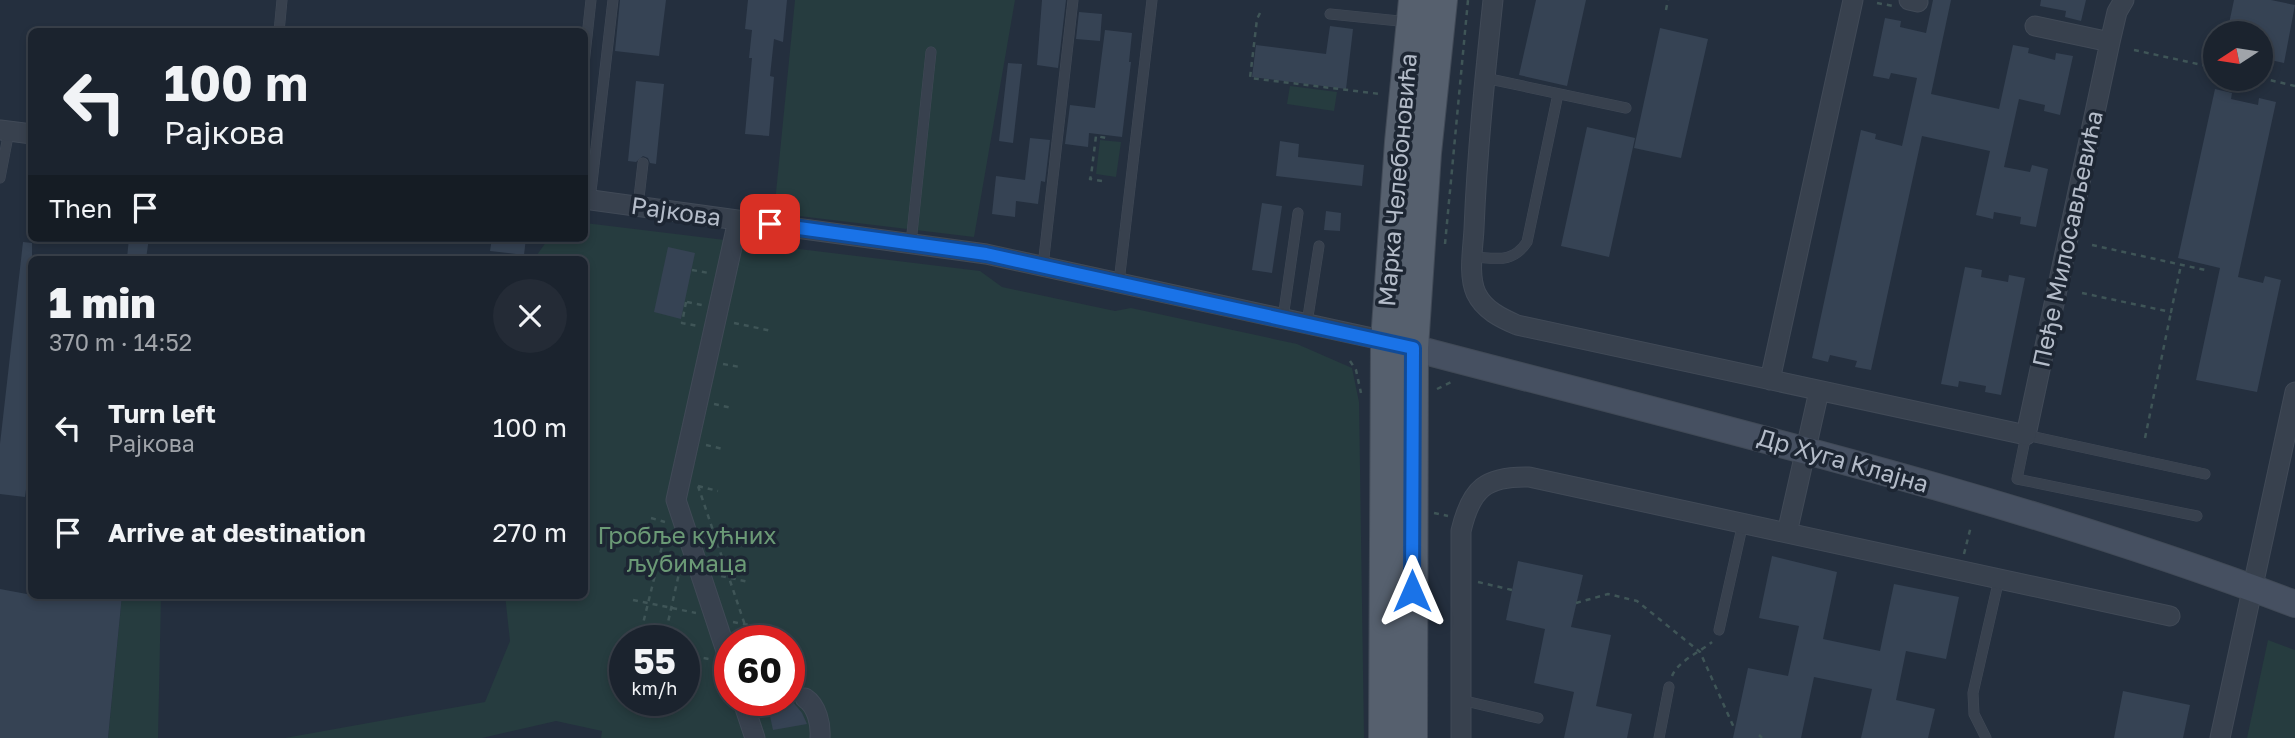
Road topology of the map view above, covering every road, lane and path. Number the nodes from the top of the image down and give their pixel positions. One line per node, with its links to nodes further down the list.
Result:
1 (282, 0): 17 (lane)
2 (591, 0): 18 (lane)
3 (613, 0): 35 (lane)
4 (1073, 0): 46 (lane)
5 (1152, 0): 48 (lane)
6 (1442, 0): 57 (main road, Марка Челебоновића)
7 (1468, 0): 42 (path)
8 (1493, 0): 23 (street)
9 (1668, 0): 12 (path)
10 (1853, 0): 59 (street)
11 (2124, 0): 19 (street, Пеђе Милосављевића)
12 (1666, 10)
13 (1413, 11): 15 (lane); 57 (main road, Марка Челебоновића)
14 (1260, 13): 26 (path)
15 (1330, 14)
16 (2035, 26): 19 (street)
17 (279, 28)
18 (588, 28)
19 (2110, 42): 64 (street, Пеђе Милосављевића)
20 (2134, 50): 22 (path)
21 (931, 52): 40 (lane)
22 (2203, 65)
23 (1485, 78): 27 (lane); 44 (street)
24 (2273, 81): 25 (path)
25 (2295, 86)
26 (1384, 94)
27 (1558, 94): 28 (lane); 44 (lane)
28 (1626, 108)
29 (5, 131): 30 (street); 33 (lane)
30 (28, 134)
31 (1107, 135): 34 (path)
32 (642, 163): 37 (lane)
33 (0, 178)
34 (1102, 181)
35 (588, 191)
36 (588, 199): 37 (street, Рајкова)
37 (638, 206): 39 (street, Рајкова)
38 (1298, 213): 52 (lane)
39 (738, 220): 40 (street, Рајкова); 68 (street)
40 (911, 243): 46 (street, Рајкова)
41 (1319, 246): 54 (lane)
42 (1444, 246)
43 (2092, 246): 45 (path)
44 (1473, 257): 59 (street)
45 (2182, 265): 47 (path); 51 (path)
46 (1043, 266): 48 (street, Рајкова)
47 (2205, 270)
48 (1119, 282): 52 (street, Рајкова)
49 (2082, 293): 51 (path)
50 (686, 302): 53 (path)
51 (2171, 312): 65 (path)
52 (1283, 318): 54 (street, Рајкова)
53 (682, 323)
54 (1307, 323): 57 (street, Рајкова)
55 (772, 331): 56 (path)
56 (732, 332)
57 (1399, 344): 66 (main road, Др Хуга Клајна); 98 (main road, Марка Челебоновића); 99 (main road, Марка Челебоновића)
58 (1350, 361): 62 (path)
59 (1770, 380): 60 (street)
60 (1819, 391): 64 (street); 66 (street)
61 (2295, 392): 63 (street)
62 (1362, 400)
63 (2292, 419): 79 (street)
64 (2026, 435): 67 (lane); 70 (lane)
65 (2145, 438)
66 (1805, 450): 74 (street); 79 (main road, Др Хуга Клајна)
67 (2205, 474)
68 (685, 500): 75 (street); 84 (path); 86 (path)
69 (1424, 511): 71 (path)
70 (2197, 516)
71 (1464, 519): 72 (street); 77 (street)
72 (1743, 523): 74 (street); 88 (lane)
73 (1971, 526): 76 (path)
74 (1787, 533): 76 (street)
75 (687, 536): 85 (path); 87 (street)
76 (1959, 570): 78 (street)
77 (1461, 578): 80 (path); 92 (street)
78 (1999, 579): 83 (street); 102 (lane)
79 (2253, 588): 82 (main road, Др Хуга Клајна); 103 (street)
80 (1512, 590)
81 (1576, 603): 89 (path)
82 (2295, 604)
83 (2170, 616)
84 (643, 625)
85 (667, 625)
86 (745, 625)
87 (714, 628)
88 (1719, 630): 89 (path)
89 (1700, 653): 90 (path); 95 (path)
90 (1669, 687): 101 (lane)
91 (805, 698): 97 (street)
92 (1461, 700): 94 (lane); 100 (street)
93 (747, 716): 96 (street)
94 (1538, 718)
95 (1735, 730)
96 (755, 738)
97 (820, 738)
98 (1384, 738)
99 (1412, 738)
100 (1461, 738)
101 (1659, 738)
102 (1986, 738)
103 (2220, 738)

